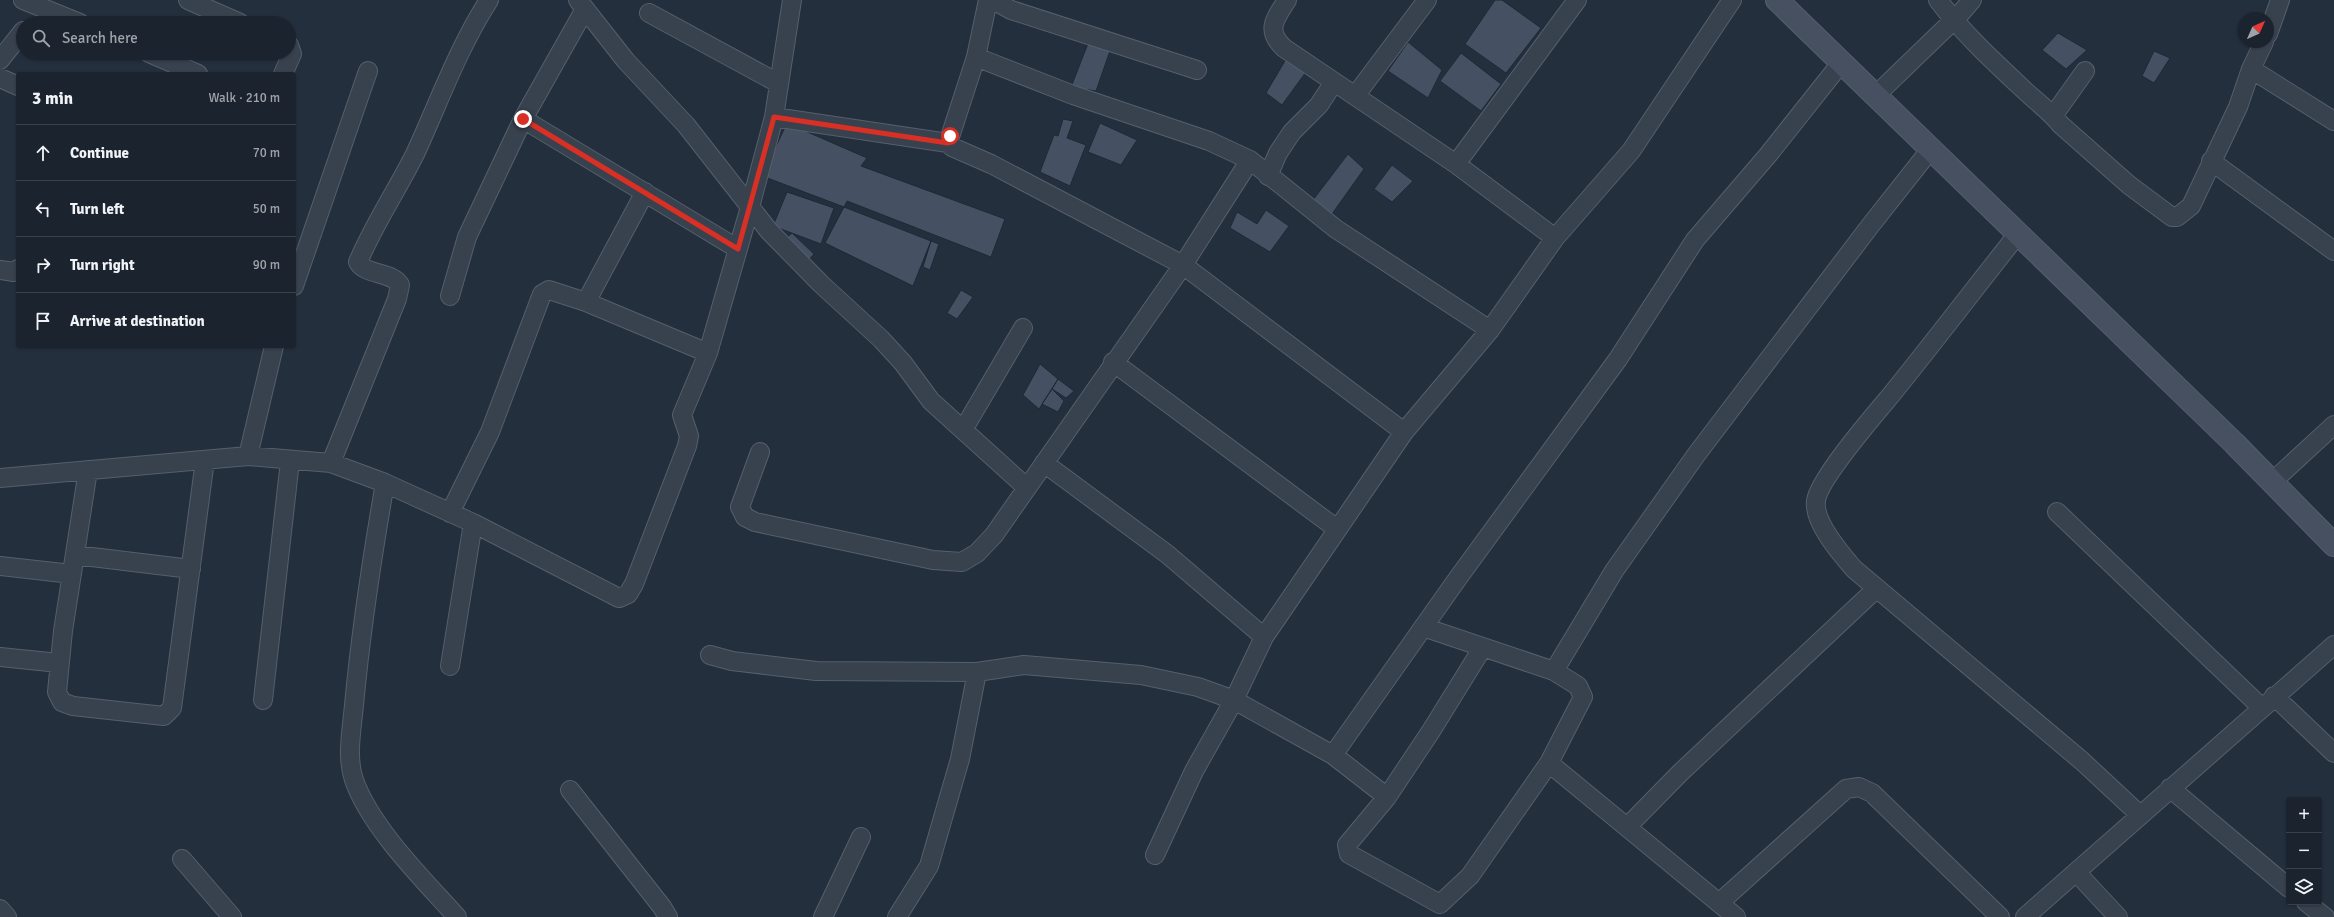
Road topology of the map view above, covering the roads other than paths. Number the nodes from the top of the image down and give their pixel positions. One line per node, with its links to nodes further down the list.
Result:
1 (23, 0): 15 (street)
2 (188, 0): 20 (street)
3 (489, 0): 76 (street)
4 (792, 0): 38 (street)
5 (988, 0): 25 (street)
6 (993, 0): 31 (street)
7 (1287, 0): 37 (street)
8 (1427, 0): 40 (street)
9 (1577, 0): 50 (street)
10 (1732, 0): 55 (street)
11 (1777, 0): 29 (street)
12 (1938, 0): 22 (street)
13 (1972, 0): 22 (street)
14 (2280, 0): 21 (street)
15 (45, 3): 18 (street); 19 (street)
16 (581, 5): 44 (street); 53 (street)
17 (648, 13): 38 (street)
18 (35, 16)
19 (68, 16)
20 (224, 16)
21 (2274, 17)
22 (1953, 20): 41 (street); 42 (street)
23 (16, 40): 26 (street)
24 (2261, 48): 30 (street)
25 (976, 56): 46 (street); 48 (street)
26 (0, 60)
27 (165, 60): 34 (street)
28 (289, 60): 35 (street)
29 (1841, 63): 41 (street); 93 (street)
30 (2250, 69): 45 (street); 49 (street)
31 (1197, 70)
32 (368, 71): 61 (street)
33 (2085, 71): 42 (street)
34 (193, 72)
35 (284, 72)
36 (0, 78): 39 (street)
37 (1334, 82): 40 (street); 51 (street)
38 (778, 83): 43 (street)
39 (16, 85)
40 (1355, 96): 50 (street)
41 (1874, 96): 47 (street)
42 (2053, 116): 49 (street)
43 (774, 117): 46 (street); 53 (street)
44 (523, 119): 52 (street); 62 (street)
45 (2334, 121)
46 (948, 143): 58 (street)
47 (1930, 150): 54 (street); 101 (street)
48 (1250, 160): 51 (street); 58 (street)
49 (2211, 161): 57 (street)
50 (1456, 164): 55 (street)
51 (1268, 176): 65 (street)
52 (645, 192): 56 (street); 63 (street)
53 (750, 207): 56 (street); 70 (street)
54 (2017, 235): 80 (street); 92 (street)
55 (1555, 238): 65 (street)
56 (738, 249): 67 (street)
57 (2334, 251)
58 (1183, 265): 68 (street); 71 (street)
59 (0, 270): 60 (street)
60 (16, 270)
61 (296, 280)
62 (450, 296)
63 (586, 302): 67 (street); 84 (street)
64 (1023, 328): 70 (street)
65 (1490, 330): 71 (street)
66 (274, 348): 73 (street)
67 (708, 353): 85 (street)
68 (1113, 362): 77 (street); 86 (street)
69 (2334, 425): 80 (street)
70 (963, 430): 82 (street)
71 (1404, 432): 86 (street)
72 (760, 452): 82 (street)
73 (248, 456): 74 (street); 75 (street)
74 (205, 460): 78 (street); 90 (street)
75 (290, 461): 76 (street); 103 (street)
76 (331, 463): 81 (street)
77 (1044, 463): 82 (street); 94 (street)
78 (88, 470): 79 (street); 88 (street)
79 (0, 478)
80 (2272, 482): 87 (street)
81 (384, 483): 84 (street); 124 (street)
82 (1026, 487)
83 (2057, 512): 105 (street)
84 (450, 513): 85 (street)
85 (473, 523): 100 (street)
86 (1337, 529): 94 (street)
87 (2334, 545)
88 (75, 556): 90 (street); 91 (street)
89 (0, 566): 91 (street)
90 (191, 569): 99 (street)
91 (72, 574): 99 (street)
92 (1877, 588): 112 (street); 113 (street)
93 (1423, 627): 96 (street); 107 (street)
94 (1264, 637): 104 (street)
95 (2334, 645): 105 (street)
96 (1483, 647): 101 (street); 111 (street)
97 (710, 655): 102 (street)
98 (0, 658): 99 (street)
99 (59, 663)
100 (450, 666)
101 (1554, 671): 108 (street)
102 (977, 672): 104 (street); 127 (street)
103 (263, 700)
104 (1234, 700): 107 (street); 115 (street)
105 (2268, 702): 106 (street); 109 (street)
106 (2334, 753)
107 (1333, 755): 111 (street)
108 (1549, 763): 111 (street); 113 (street)
109 (2170, 788): 112 (street); 118 (street)
110 (570, 790): 125 (street)
111 (1387, 797)
112 (2140, 815): 117 (street)
113 (1628, 826): 119 (street)
114 (862, 837): 126 (street)
115 (1155, 855)
116 (182, 859): 123 (street)
117 (2076, 872): 130 (street); 131 (street)
118 (2286, 885)
119 (1719, 903): 128 (street); 129 (street)
120 (2310, 905): 132 (street)
121 (0, 909): 122 (street)
122 (7, 917)
123 (232, 917)
124 (457, 917)
125 (668, 917)
126 (823, 917)
127 (896, 917)
128 (1736, 917)
129 (2000, 917)
130 (2025, 917)
131 (2118, 917)
132 (2325, 917)

